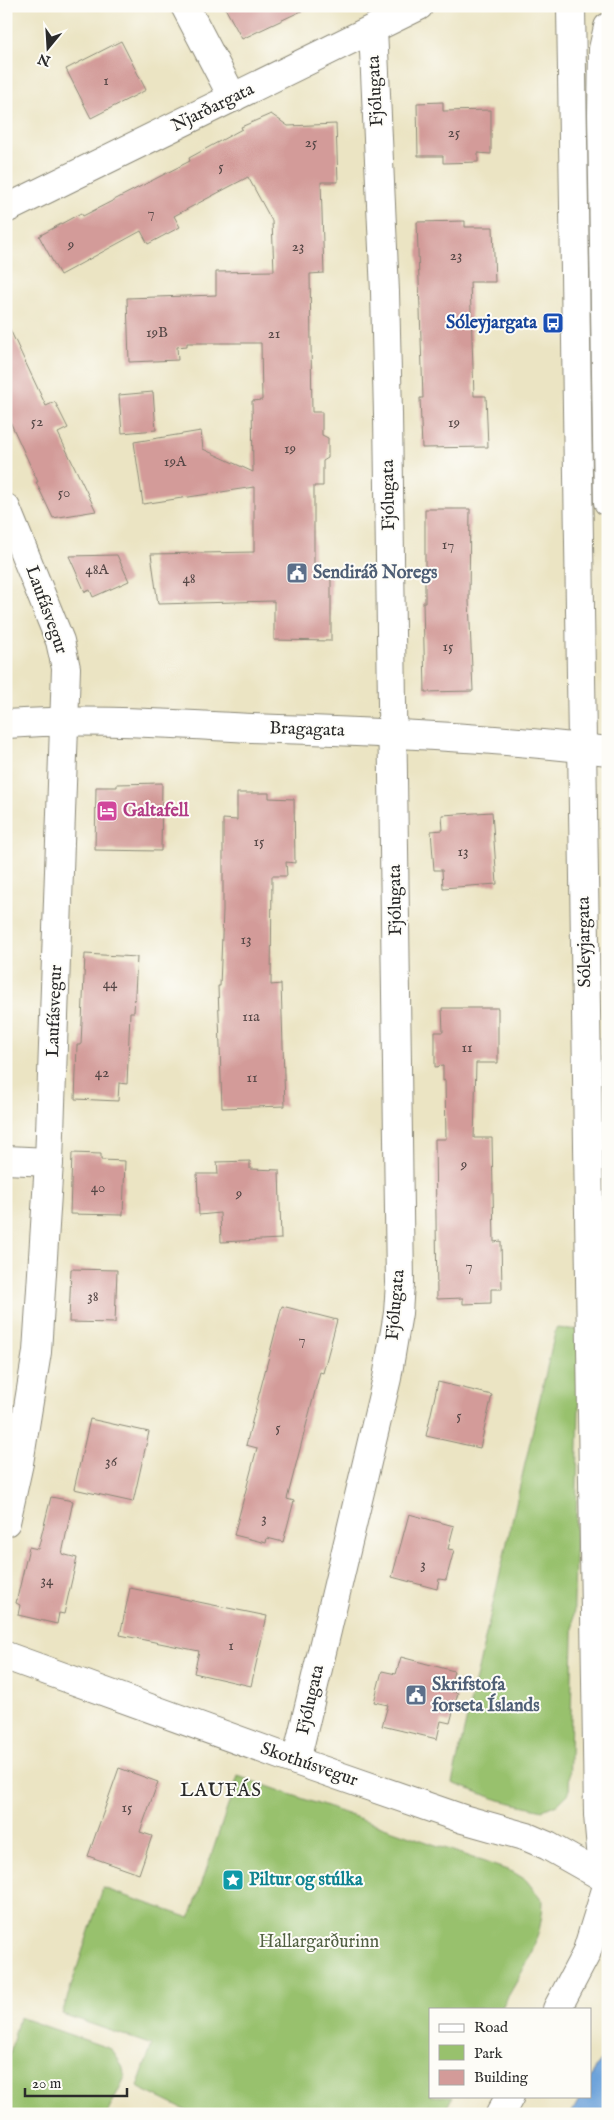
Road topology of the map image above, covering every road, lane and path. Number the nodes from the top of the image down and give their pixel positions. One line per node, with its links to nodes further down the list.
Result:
1 (185, 6): 6 (street)
2 (420, 6): 4 (street, Njarðargata)
3 (571, 6): 13 (street, Sóleyjargata)
4 (373, 28): 6 (street, Njarðargata); 12 (street, Fjólugata)
5 (608, 28): 8 (street)
6 (233, 98): 7 (street, Njarðargata)
7 (6, 209)
8 (608, 502)
9 (6, 508): 10 (street, Laufásvegur)
10 (66, 720): 11 (street, Bragagata); 12 (street, Bragagata); 15 (street, Laufásvegur)
11 (6, 724)
12 (392, 733): 13 (street, Bragagata); 18 (street, Fjólugata)
13 (595, 749): 19 (street, Sóleyjargata)
14 (6, 1160): 15 (street)
15 (49, 1162): 16 (street, Laufásvegur)
16 (6, 1522)
17 (6, 1656): 18 (street, Skothúsvegur)
18 (296, 1761): 19 (street, Skothúsvegur)
19 (608, 1880): 20 (street)
20 (558, 2008)
21 (509, 2098): 22 (street)
22 (500, 2114)

